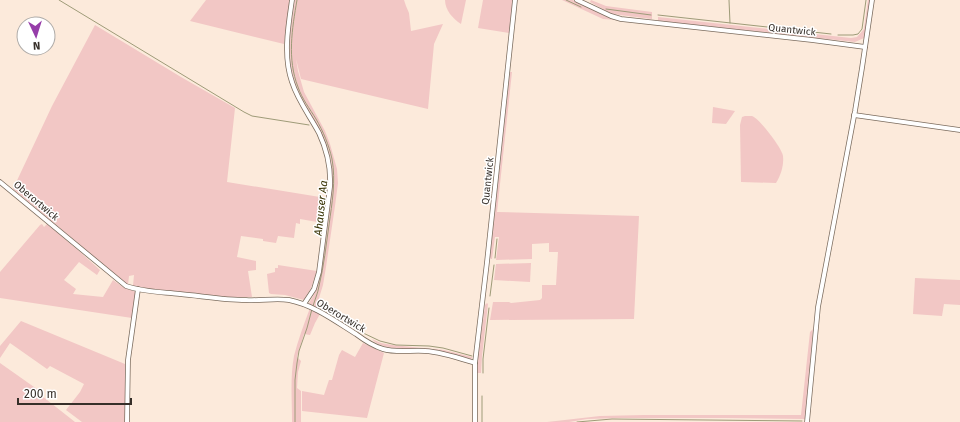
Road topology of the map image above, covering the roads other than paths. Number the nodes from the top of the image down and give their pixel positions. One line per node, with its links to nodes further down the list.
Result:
1 (292, 0): 10 (street)
2 (515, 0): 11 (street, Quantwick)
3 (578, 0): 5 (street, Quantwick)
4 (872, 0): 5 (street)
5 (865, 47): 6 (street)
6 (854, 115): 7 (street); 14 (street)
7 (960, 130)
8 (0, 182): 9 (street, Oberortwick)
9 (138, 289): 10 (street, Oberortwick); 12 (street)
10 (304, 304): 11 (street, Oberortwick)
11 (475, 363): 13 (street)
12 (127, 422)
13 (475, 422)
14 (807, 422)

